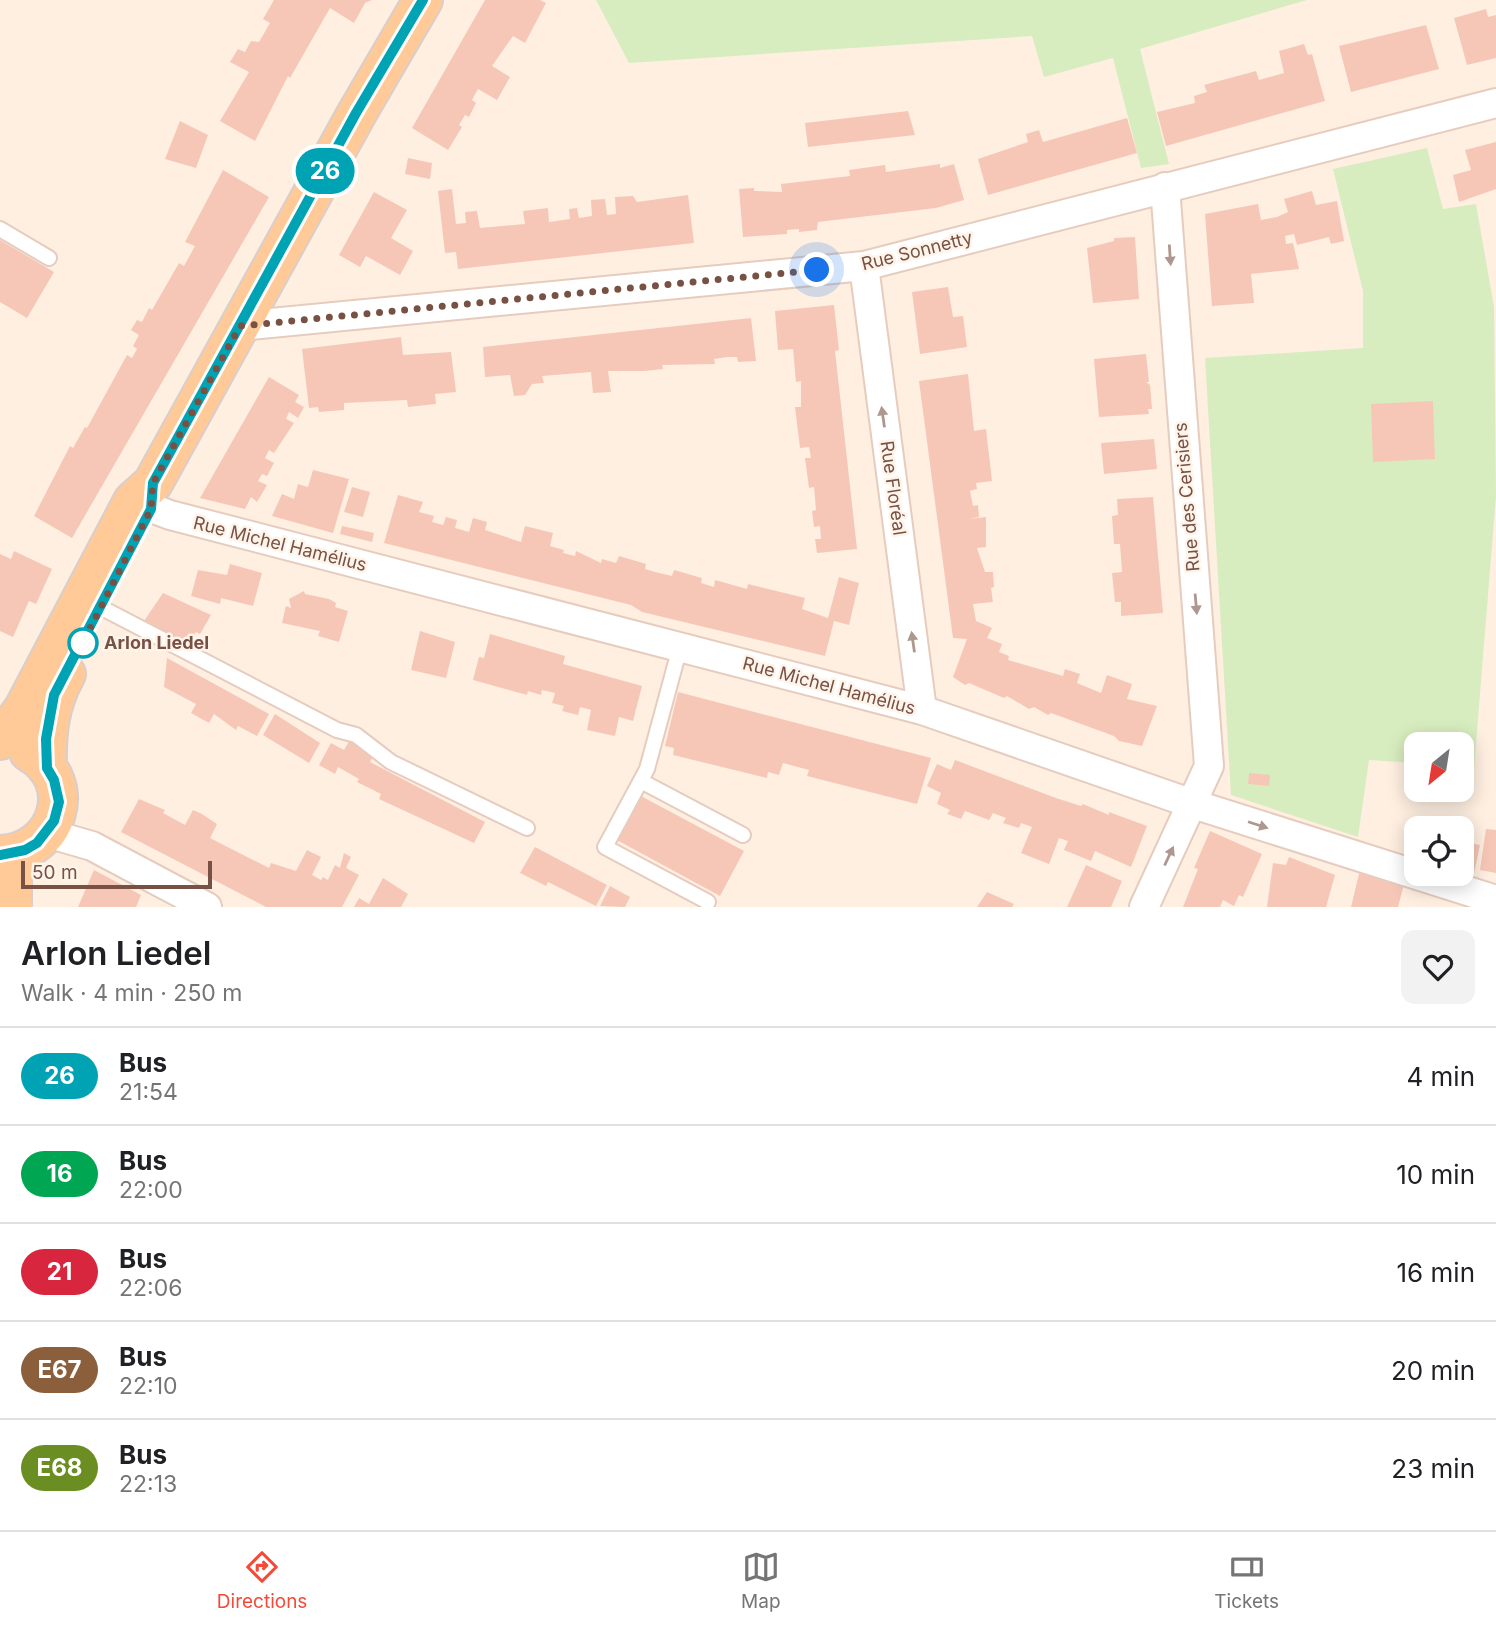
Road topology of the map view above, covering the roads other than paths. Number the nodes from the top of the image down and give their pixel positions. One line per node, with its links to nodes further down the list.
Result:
1 (424, 0): 7 (main road)
2 (1496, 103): 3 (street, Rue Sonnetty)
3 (1165, 187): 6 (street, Rue Sonnetty); 16 (street, Rue des Cerisiers, one-way to 16)
4 (0, 229): 5 (lane)
5 (49, 258)
6 (864, 266): 7 (street, Rue Sonnetty); 11 (street, Rue Floréal, one-way to 6)
7 (240, 326): 8 (main road)
8 (146, 498): 9 (main road); 10 (street, Rue Michel Hamélius); 12 (main road)
9 (102, 608): 15 (main road); 17 (lane)
10 (680, 647): 11 (street, Rue Michel Hamélius); 14 (lane)
11 (922, 710): 16 (street, Rue Michel Hamélius)
12 (0, 740)
13 (0, 746): 15 (main road)
14 (641, 781): 18 (lane); 21 (lane)
15 (51, 801): 19 (main road); 23 (street)
16 (1193, 804): 20 (street, Rue Michel Hamélius, one-way to 20); 24 (street, Rue des Cerisiers, one-way to 16)
17 (527, 828)
18 (743, 835)
19 (6, 855): 22 (main road)
20 (1496, 900)
21 (708, 902)
22 (12, 907)
23 (207, 907)
24 (1144, 907)

